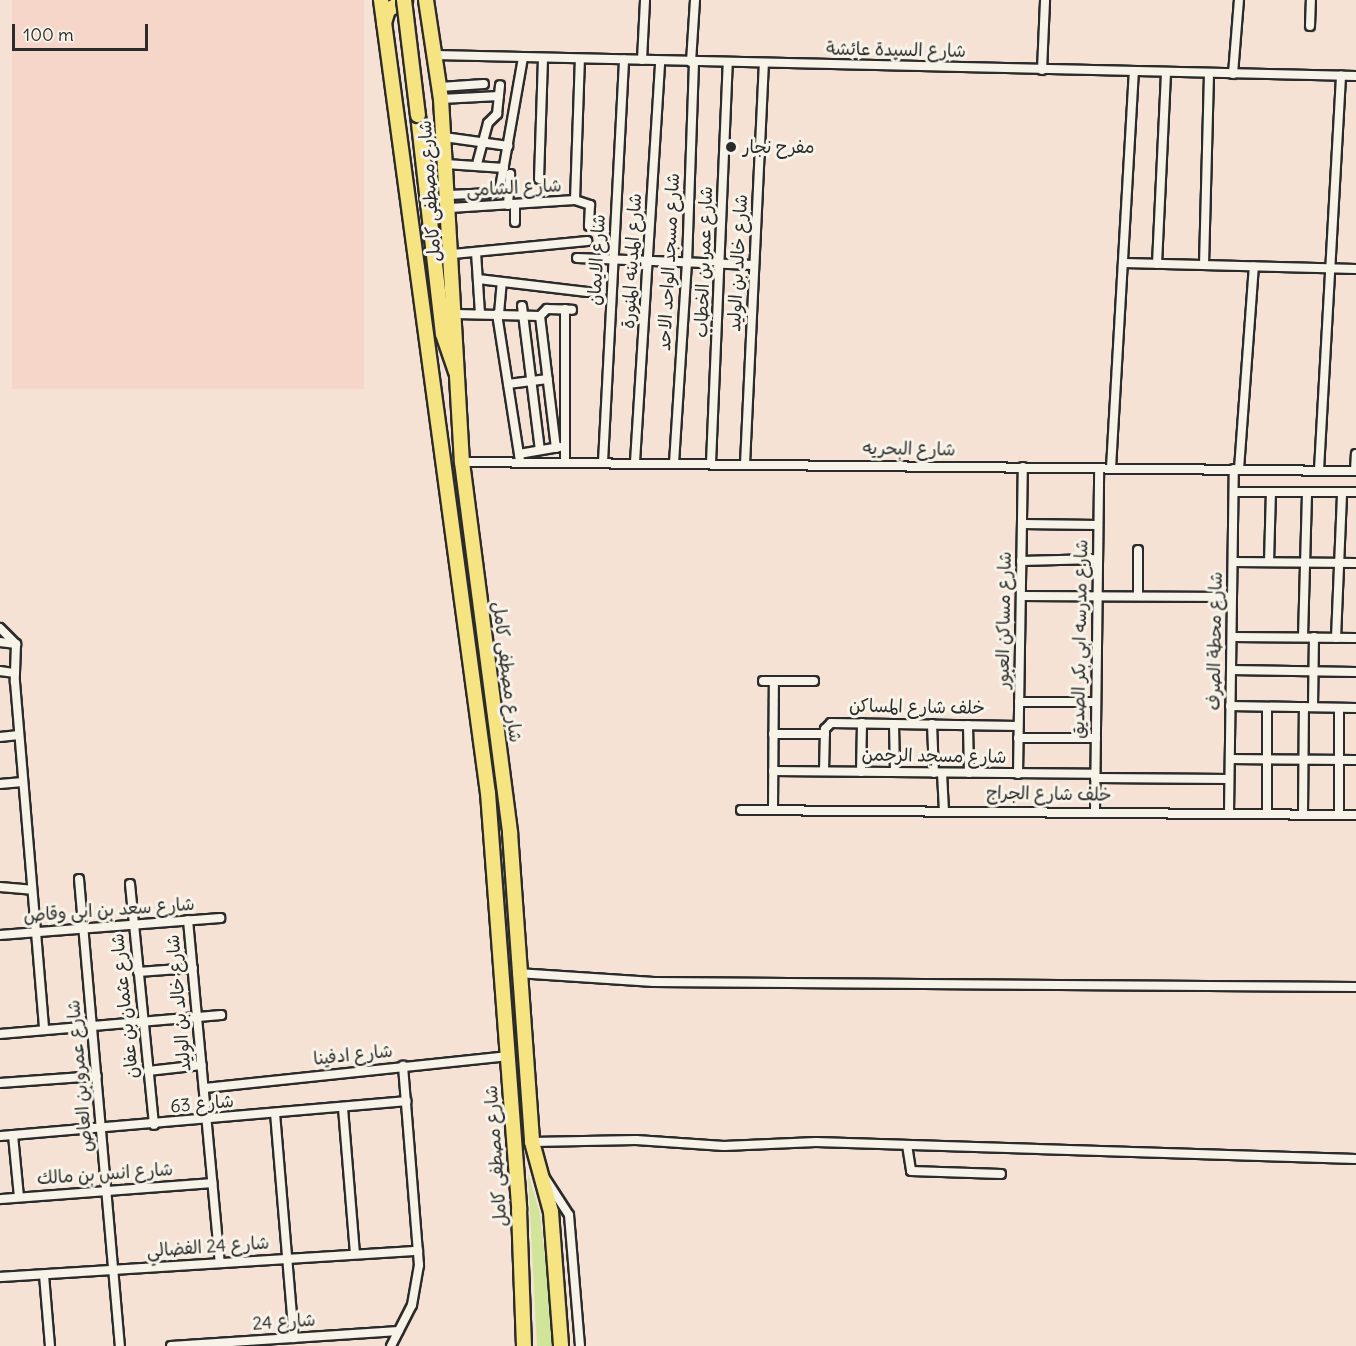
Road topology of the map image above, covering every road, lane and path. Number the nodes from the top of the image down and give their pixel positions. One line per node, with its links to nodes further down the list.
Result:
1 (381, 0): 9 (main road, شارع مصطفى كامل)
2 (405, 0): 8 (main road); 9 (main road); 69 (main road, bridge)
3 (645, 0): 16 (street)
4 (695, 0): 18 (street, شارع مسجد الواحد الاحد)
5 (1045, 0): 21 (street)
6 (1239, 0): 25 (street)
7 (1311, 0): 10 (street)
8 (427, 7): 11 (main road, شارع مصطفى كامل)
9 (384, 23): 188 (main road, شارع مصطفى كامل)
10 (1310, 26)
11 (435, 55): 12 (street, شارع السيدة عائشة); 30 (main road, شارع مصطفى كامل)
12 (523, 57): 13 (street, شارع السيدة عائشة); 33 (street)
13 (543, 58): 14 (street, شارع السيدة عائشة); 40 (street)
14 (580, 59): 15 (street, شارع السيدة عائشة); 41 (street)
15 (624, 60): 16 (street, شارع السيدة عائشة); 50 (street, شارع الايمان)
16 (642, 60): 17 (street, شارع السيدة عائشة)
17 (660, 61): 18 (street, شارع السيدة عائشة); 51 (street, شارع المدينه المنورة)
18 (692, 62): 19 (street, شارع السيدة عائشة); 52 (street, شارع مسجد الواحد الاحد)
19 (728, 62): 20 (street, شارع السيدة عائشة); 54 (street, شارع عمر بن الخطاب)
20 (764, 63): 21 (street, شارع السيدة عائشة); 56 (street, شارع خالد بن الوليد)
21 (1042, 70): 22 (street, شارع السيدة عائشة)
22 (1134, 72): 23 (street, شارع السيدة عائشة); 53 (street)
23 (1166, 73): 24 (street, شارع السيدة عائشة); 55 (street)
24 (1209, 74): 25 (street, شارع السيدة عائشة); 57 (street)
25 (1233, 74): 26 (street, شارع السيدة عائشة)
26 (1341, 76): 27 (street, شارع السيدة عائشة); 59 (street)
27 (1356, 76)
28 (484, 84): 30 (street)
29 (501, 85): 31 (street)
30 (440, 93): 31 (street); 34 (main road, شارع مصطفى كامل)
31 (499, 96): 32 (street)
32 (498, 106): 33 (street); 35 (street)
33 (514, 109): 36 (street)
34 (444, 137): 35 (street); 37 (main road, شارع مصطفى كامل)
35 (483, 141): 36 (street); 38 (street)
36 (508, 146): 39 (street)
37 (446, 164): 38 (street); 42 (main road, شارع مصطفى كامل)
38 (477, 164): 39 (street)
39 (507, 171): 42 (street); 43 (street)
40 (539, 179)
41 (576, 198): 43 (street, شارع الشامى); 45 (street)
42 (449, 202): 43 (street, شارع الشامى); 48 (main road, شارع مصطفى كامل)
43 (512, 205): 44 (street)
44 (515, 222)
45 (589, 226)
46 (587, 241): 47 (street)
47 (477, 252): 48 (street); 61 (street)
48 (453, 254): 65 (main road, شارع مصطفى كامل)
49 (577, 258): 50 (street)
50 (613, 260): 51 (street); 79 (street, شارع الايمان)
51 (648, 261): 52 (street); 80 (street, شارع المدينه المنورة)
52 (687, 262): 54 (street); 81 (street, شارع مسجد الواحد الاحد)
53 (1125, 263): 55 (street); 86 (street)
54 (721, 264): 56 (street); 82 (street, شارع عمر بن الخطاب)
55 (1157, 264): 57 (street)
56 (754, 265): 83 (street, شارع خالد بن الوليد)
57 (1204, 266): 58 (street)
58 (1254, 267): 59 (street); 87 (street, شارع محطة الصرف)
59 (1330, 268): 60 (street); 88 (street)
60 (1356, 269)
61 (478, 279): 62 (street); 66 (street)
62 (502, 282): 63 (street); 67 (street)
63 (587, 292)
64 (523, 310): 67 (street); 68 (street); 71 (street)
65 (456, 314): 66 (street); 69 (main road, شارع مصطفى كامل)
66 (480, 314): 67 (street)
67 (498, 314): 72 (street)
68 (540, 316): 70 (street); 73 (street)
69 (458, 377): 77 (main road, شارع مصطفى كامل)
70 (548, 379): 71 (street); 73 (street)
71 (532, 381): 72 (street); 74 (street)
72 (508, 384): 76 (street)
73 (560, 447): 74 (street); 78 (street)
74 (540, 450): 76 (street)
75 (1356, 454): 89 (street)
76 (520, 458): 77 (street, شارع البحريه); 78 (street, شارع البحريه)
77 (462, 462): 180 (main road, شارع مصطفى كامل)
78 (565, 462): 79 (street, شارع البحريه)
79 (603, 462): 80 (street, شارع البحريه)
80 (635, 462): 81 (street, شارع البحريه)
81 (674, 463): 82 (street, شارع البحريه)
82 (711, 463): 83 (street, شارع البحريه)
83 (745, 464): 84 (street, شارع البحريه)
84 (1023, 467): 85 (street, شارع البحريه); 95 (street, شارع مساكن العبور)
85 (1099, 468): 86 (street, شارع البحريه); 96 (street, شارع مدرسه ابى بكر الصديق)
86 (1111, 468): 87 (street, شارع البحريه)
87 (1236, 469): 88 (street, شارع البحريه); 90 (street, شارع محطة الصرف)
88 (1319, 470): 89 (street, شارع البحريه)
89 (1355, 471)
90 (1234, 492): 91 (street); 100 (street, شارع محطة الصرف)
91 (1271, 492): 92 (street); 101 (street)
92 (1307, 492): 93 (street); 102 (street)
93 (1342, 492): 94 (street); 103 (street)
94 (1356, 492)
95 (1022, 524): 96 (street); 99 (street, شارع مساكن العبور)
96 (1098, 525): 98 (street, شارع مدرسه ابى بكر الصديق)
97 (1138, 550): 107 (street)
98 (1098, 559): 99 (street); 106 (street, شارع مدرسه ابى بكر الصديق)
99 (1021, 561): 105 (street, شارع مساكن العبور)
100 (1233, 562): 101 (street); 108 (street, شارع محطة الصرف)
101 (1269, 562): 102 (street)
102 (1306, 563): 103 (street); 111 (street)
103 (1339, 563): 104 (street); 113 (street)
104 (1356, 563)
105 (1021, 596): 106 (street); 125 (street, شارع مساكن العبور)
106 (1097, 596): 107 (street); 126 (street, شارع مدرسه ابى بكر الصديق)
107 (1138, 596): 108 (street)
108 (1232, 597): 110 (street, شارع محطة الصرف)
109 (0, 628): 116 (street)
110 (1232, 636): 111 (street); 117 (street, شارع محطة الصرف)
111 (1304, 637): 112 (street)
112 (1314, 637): 113 (street); 119 (street)
113 (1336, 638): 114 (street)
114 (1356, 638)
115 (0, 642): 116 (street)
116 (16, 644): 121 (street)
117 (1231, 670): 119 (street); 127 (street, شارع محطة الصرف)
118 (0, 671): 121 (street)
119 (1314, 672): 120 (street); 129 (street)
120 (1356, 672)
121 (15, 673): 139 (street)
122 (763, 681): 123 (street)
123 (774, 681): 124 (street); 137 (street)
124 (814, 681)
125 (1019, 702): 126 (street); 136 (street, شارع مساكن العبور)
126 (1096, 702): 142 (street, شارع مدرسه ابى بكر الصديق)
127 (1230, 706): 128 (street); 143 (street, شارع محطة الصرف)
128 (1268, 707): 129 (street); 144 (street)
129 (1309, 707): 130 (street); 145 (street)
130 (1339, 708): 131 (street); 146 (street)
131 (1356, 708)
132 (862, 723): 133 (street, خلف شارع المساكن); 138 (street, خلف شارع المساكن); 150 (street)
133 (894, 724): 134 (street, خلف شارع المساكن); 151 (street)
134 (932, 724): 135 (street, خلف شارع المساكن); 152 (street)
135 (968, 725): 136 (street, خلف شارع المساكن); 153 (street)
136 (1018, 726): 141 (street, شارع مساكن العبور)
137 (774, 734): 138 (street); 148 (street)
138 (825, 734): 149 (street)
139 (19, 735): 140 (street); 157 (street)
140 (0, 737)
141 (1018, 738): 142 (street); 154 (street, شارع مساكن العبور)
142 (1096, 738): 155 (street, شارع مدرسه ابى بكر الصديق)
143 (1230, 759): 144 (street); 156 (street, شارع محطة الصرف)
144 (1267, 759): 145 (street); 164 (street)
145 (1304, 760): 146 (street); 165 (street)
146 (1339, 760): 147 (street); 166 (street)
147 (1356, 760)
148 (773, 771): 149 (street, شارع مسجد الرحمن); 160 (street)
149 (824, 771): 150 (street, شارع مسجد الرحمن)
150 (861, 772): 151 (street, شارع مسجد الرحمن)
151 (895, 772): 152 (street, شارع مسجد الرحمن)
152 (938, 773): 153 (street, شارع مسجد الرحمن); 161 (street)
153 (969, 773): 154 (street, شارع مسجد الرحمن)
154 (1018, 774): 155 (street, شارع مسجد الرحمن)
155 (1095, 776): 156 (street, شارع مسجد الرحمن); 162 (street, شارع مدرسه ابى بكر الصديق)
156 (1230, 779): 163 (street, شارع محطة الصرف)
157 (23, 782): 158 (street); 171 (street)
158 (0, 784)
159 (741, 810): 160 (street, خلف شارع الجراج)
160 (773, 810): 161 (street, خلف شارع الجراج)
161 (944, 811): 162 (street, خلف شارع الجراج)
162 (1095, 811): 163 (street, خلف شارع الجراج)
163 (1229, 813): 164 (street, خلف شارع الجراج)
164 (1267, 813): 165 (street, خلف شارع الجراج)
165 (1303, 814): 166 (street, خلف شارع الجراج)
166 (1339, 814): 167 (street, خلف شارع الجراج)
167 (1356, 815)
168 (79, 879): 175 (street, شارع عمرو بن العاص)
169 (130, 884): 174 (street, شارع عثمان بن عفان)
170 (0, 887): 171 (street)
171 (32, 890): 176 (street)
172 (220, 918): 173 (street, شارع سعد بن ابى وقاص)
173 (188, 920): 174 (street, شارع سعد بن ابى وقاص); 178 (street, شارع خالد بن الوليد)
174 (134, 924): 175 (street, شارع سعد بن ابى وقاص); 179 (street, شارع عثمان بن عفان)
175 (83, 928): 176 (street, شارع سعد بن ابى وقاص); 185 (street, شارع عمرو بن العاص)
176 (35, 932): 177 (street, شارع سعد بن ابى وقاص); 186 (street)
177 (0, 935)
178 (193, 968): 179 (street); 183 (street, شارع خالد بن الوليد)
179 (138, 972): 184 (street, شارع عثمان بن عفان)
180 (517, 974): 181 (street); 203 (main road, شارع مصطفى كامل)
181 (1356, 987)
182 (221, 1015): 183 (street)
183 (197, 1017): 184 (street); 189 (street, شارع خالد بن الوليد)
184 (143, 1021): 185 (street); 191 (street, شارع عثمان بن عفان)
185 (93, 1026): 186 (street); 192 (street, شارع عمرو بن العاص)
186 (44, 1030): 187 (street)
187 (0, 1034)
188 (507, 1056): 190 (street, شارع ادفينا); 226 (main road, شارع مصطفى كامل)
189 (202, 1065): 191 (street); 194 (street, شارع خالد بن الوليد)
190 (403, 1066): 194 (street, شارع ادفينا); 195 (street)
191 (148, 1071): 199 (street, شارع عثمان بن عفان)
192 (97, 1076): 193 (street); 200 (street, شارع عمرو بن العاص)
193 (0, 1083)
194 (204, 1088): 198 (street, شارع خالد بن الوليد)
195 (406, 1101): 196 (street, شارع 63); 212 (street)
196 (343, 1108): 197 (street, شارع 63); 213 (street)
197 (275, 1113): 198 (street, شارع 63); 214 (street)
198 (207, 1120): 199 (street, شارع 63); 208 (street, شارع خالد بن الوليد)
199 (154, 1125): 200 (street, شارع 63)
200 (102, 1129): 201 (street, شارع 63); 209 (street, شارع عمرو بن العاص)
201 (13, 1135): 202 (street, شارع 63); 210 (street)
202 (0, 1136)
203 (532, 1142): 204 (street); 206 (main road, شارع مصطفى كامل)
204 (908, 1145): 205 (street); 207 (street)
205 (1356, 1159)
206 (540, 1172): 227 (main road, شارع مصطفى كامل); 228 (street)
207 (1001, 1174)
208 (212, 1183): 209 (street, شارع انس بن مالك); 215 (street, شارع خالد بن الوليد)
209 (107, 1191): 210 (street, شارع انس بن مالك); 216 (street, شارع عمرو بن العاص)
210 (19, 1197): 211 (street, شارع انس بن مالك)
211 (0, 1199)
212 (418, 1251): 213 (street, شارع 24 الفضالي); 219 (street)
213 (355, 1254): 214 (street, شارع 24 الفضالي)
214 (287, 1259): 215 (street, شارع 24 الفضالي); 220 (street)
215 (220, 1263): 216 (street, شارع 24 الفضالي)
216 (114, 1269): 217 (street, شارع 24 الفضالي); 222 (street, شارع عمرو بن العاص)
217 (44, 1275): 218 (street, شارع 24 الفضالي); 221 (street)
218 (0, 1277)
219 (399, 1331): 220 (street, شارع 24); 225 (street)
220 (294, 1338): 224 (street, شارع 24)
221 (50, 1346)
222 (120, 1346)
223 (171, 1346): 224 (street, شارع 24)
224 (186, 1346)
225 (391, 1346)
226 (524, 1346)
227 (561, 1346)
228 (580, 1346)

